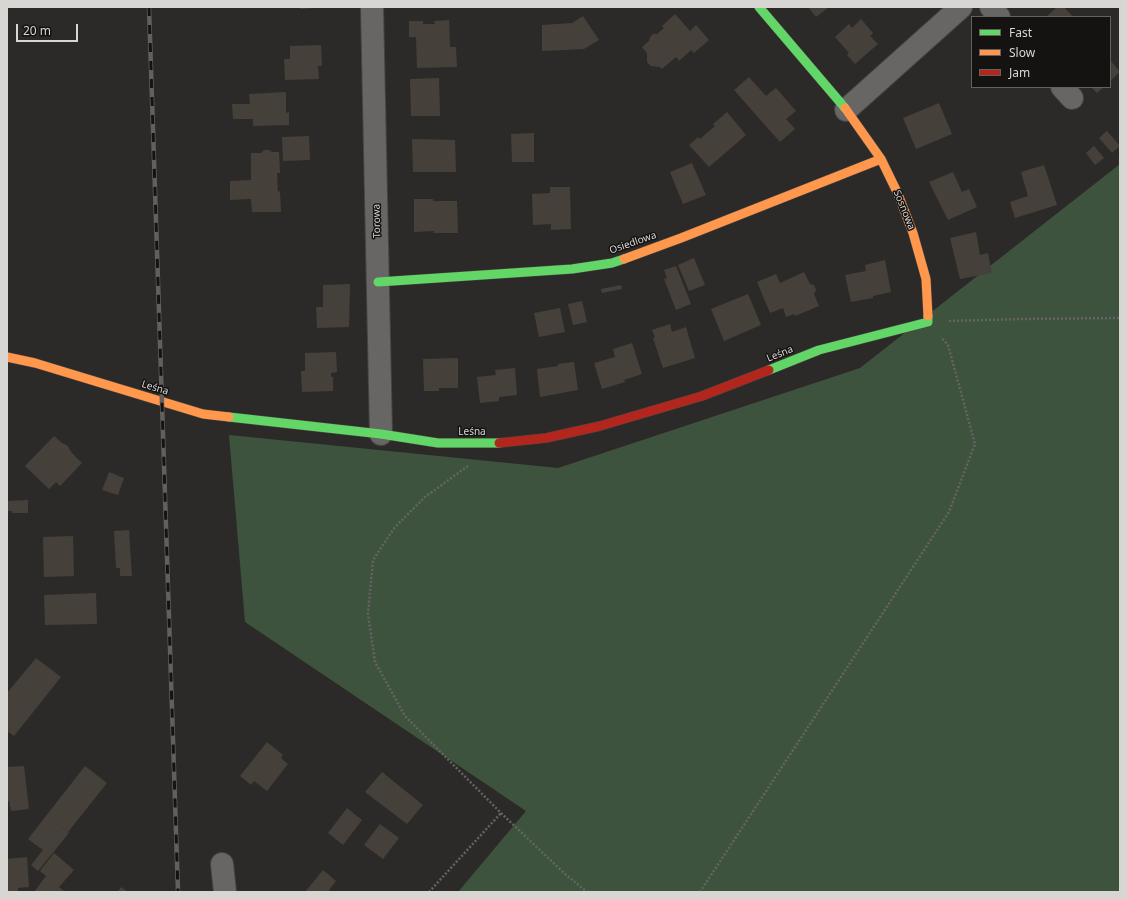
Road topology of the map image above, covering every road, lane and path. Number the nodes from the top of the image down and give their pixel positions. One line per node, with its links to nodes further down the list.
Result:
1 (372, 7): 8 (street, Torowa)
2 (759, 7): 6 (street, Sosnowa)
3 (960, 7): 6 (street)
4 (990, 7): 5 (street)
5 (998, 16)
6 (846, 110): 7 (street, Sosnowa)
7 (881, 159): 8 (street, Osiedlowa); 10 (street, Sosnowa)
8 (378, 282): 12 (street, Torowa)
9 (1120, 318): 10 (path)
10 (928, 322): 12 (street, Leśna); 19 (path)
11 (7, 357): 12 (street, Leśna)
12 (381, 434)
13 (468, 466): 14 (path)
14 (502, 813): 17 (path); 18 (path)
15 (222, 864): 16 (street)
16 (225, 892)
17 (429, 892)
18 (587, 892)
19 (700, 892)

